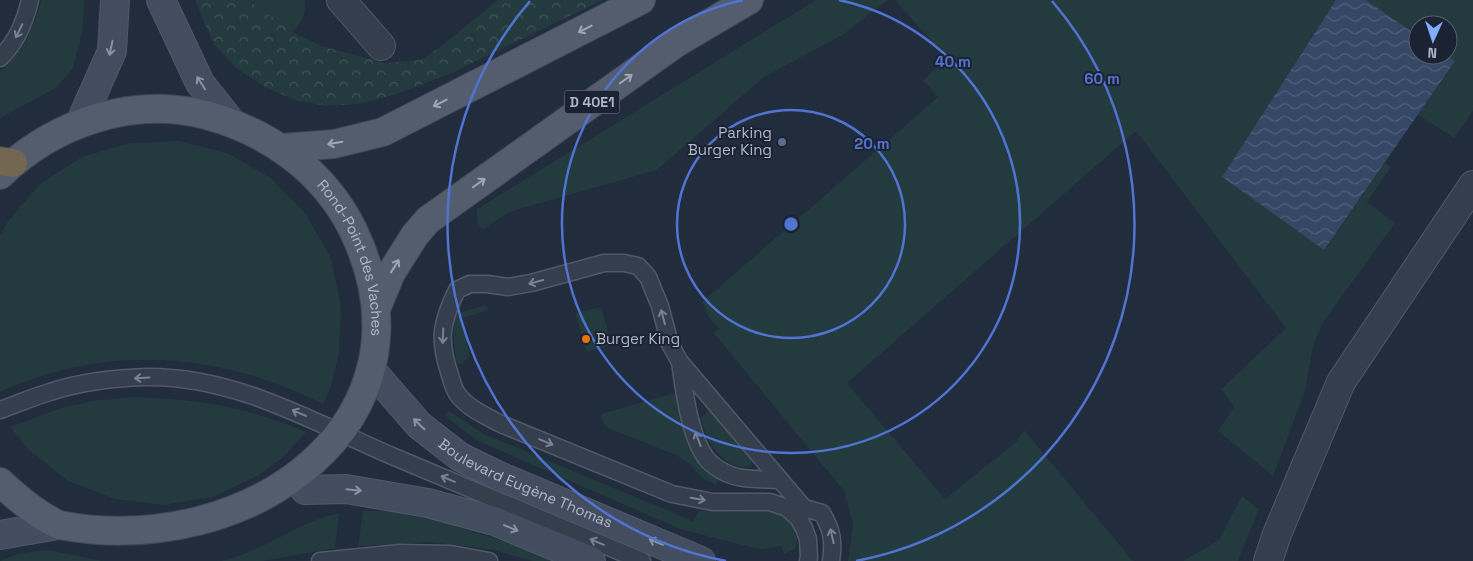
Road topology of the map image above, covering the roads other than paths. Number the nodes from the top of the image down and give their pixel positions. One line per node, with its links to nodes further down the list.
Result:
1 (30, 0): 8 (lane, one-way to 8)
2 (115, 0): 10 (main road, one-way to 10)
3 (161, 0): 9 (main road, one-way to 3)
4 (341, 0): 7 (street)
5 (641, 0): 11 (main road, one-way to 11)
6 (749, 0): 14 (main road, D 40E1, one-way to 6)
7 (381, 46)
8 (0, 58)
9 (231, 122): 10 (main road, Rond-Point des Vaches); 11 (main road, Rond-Point des Vaches)
10 (80, 123): 12 (main road, Rond-Point des Vaches)
11 (282, 148): 14 (main road, Rond-Point des Vaches)
12 (4, 166)
13 (1473, 185): 31 (street)
14 (376, 310): 16 (main road, Rond-Point des Vaches)
15 (680, 362): 19 (lane); 19 (lane, one-way to 15); 29 (lane, one-way to 29)
16 (372, 371): 18 (main road, Rond-Point des Vaches); 28 (main road, Boulevard Eugène Thomas, one-way to 16)
17 (0, 410): 18 (lane, one-way to 17)
18 (349, 436): 21 (main road, Rond-Point des Vaches); 27 (lane, one-way to 18)
19 (780, 480): 30 (lane, one-way to 19)
20 (0, 482): 22 (main road, Rond-Point des Vaches)
21 (305, 490): 22 (main road, Rond-Point des Vaches); 26 (main road, one-way to 26)
22 (58, 525): 23 (main road)
23 (0, 535)
24 (320, 561): 25 (lane)
25 (489, 561)
26 (592, 561)
27 (642, 561)
28 (702, 561)
29 (808, 561)
30 (831, 561)
31 (1268, 561)

